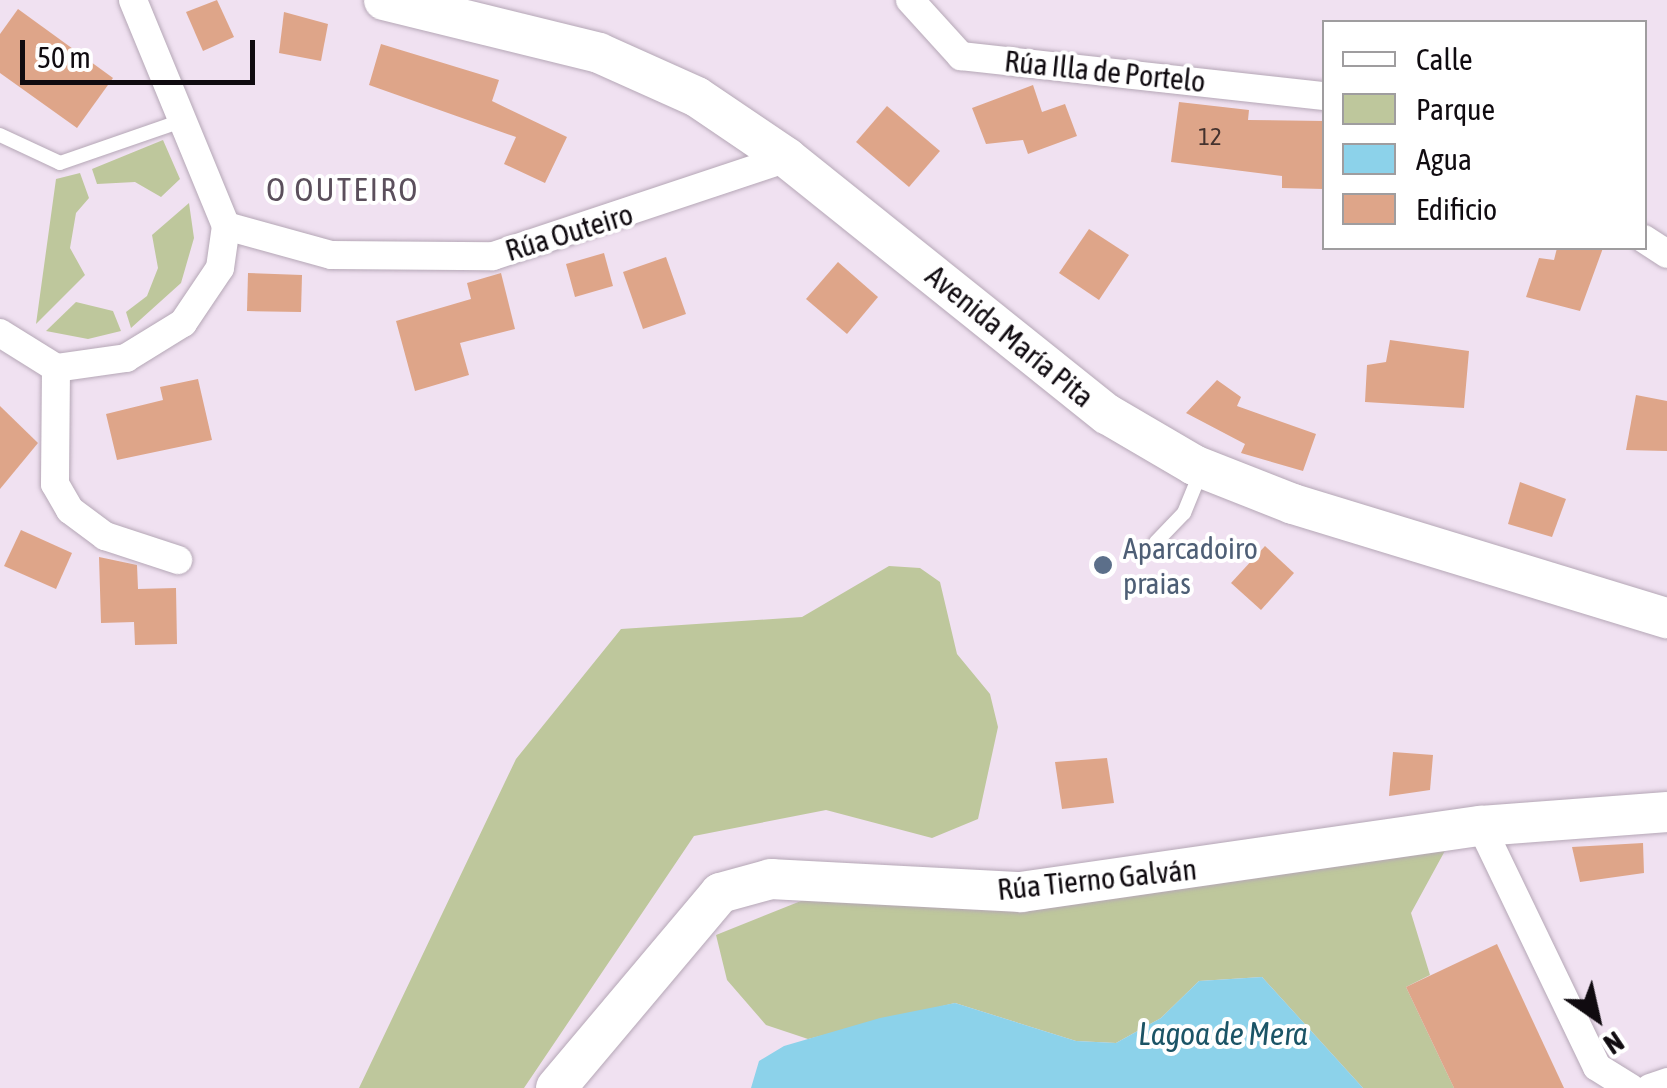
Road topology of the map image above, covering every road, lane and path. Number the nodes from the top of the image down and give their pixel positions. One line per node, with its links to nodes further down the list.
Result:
1 (133, 0): 5 (street)
2 (384, 0): 7 (main road, Avenida María Pita)
3 (910, 0): 4 (street, Rúa Illa de Portelo)
4 (1322, 96)
5 (181, 120): 6 (lane); 8 (street)
6 (0, 136)
7 (787, 158): 8 (street, Rúa Outeiro); 11 (main road, Avenida María Pita)
8 (226, 226): 10 (street)
9 (0, 333): 10 (street)
10 (56, 368): 13 (street)
11 (1203, 469): 12 (lane); 14 (main road, Avenida María Pita)
12 (1156, 542)
13 (178, 560)
14 (1667, 618)
15 (1667, 812): 16 (main road, Rúa Tierno Galván)
16 (1482, 826): 18 (main road, Rúa Tierno Galván); 19 (street)
17 (1667, 1082): 20 (street)
18 (556, 1088)
19 (1631, 1088)
20 (1650, 1088)

